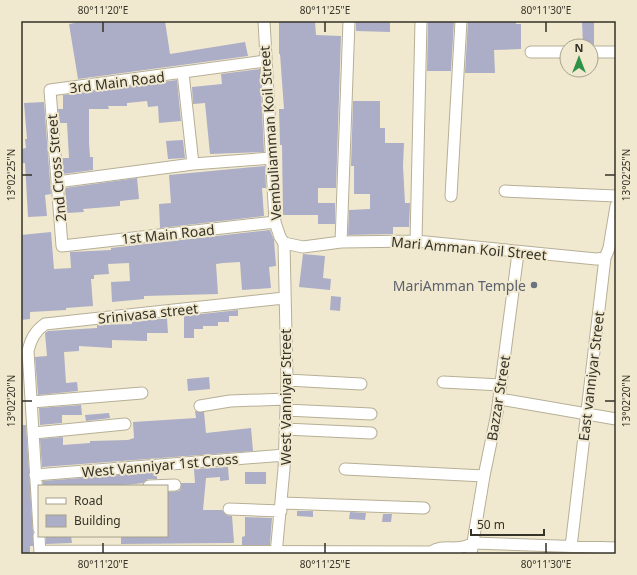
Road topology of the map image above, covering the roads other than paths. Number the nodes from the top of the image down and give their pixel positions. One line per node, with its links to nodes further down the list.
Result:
1 (264, 21): 9 (street, Vembuliamman Koil Street)
2 (349, 21): 22 (street)
3 (422, 21): 20 (street)
4 (461, 21): 16 (street)
5 (531, 52): 6 (street)
6 (559, 52)
7 (599, 52): 8 (street)
8 (616, 52)
9 (265, 60): 10 (street, 3rd Main Road); 12 (street, Vembuliamman Koil Street)
10 (183, 73): 11 (street, 3rd Main Road); 13 (street)
11 (50, 90): 14 (street, 2nd Cross Street)
12 (272, 158): 13 (street); 19 (street, Vembuliamman Koil Street)
13 (193, 164): 14 (street)
14 (58, 182): 23 (street, 2nd Cross Street)
15 (505, 191): 17 (street)
16 (451, 196)
17 (616, 196)
18 (616, 206): 25 (street, East vanniyar Street)
19 (275, 222): 21 (street, Vembuliamman Koil Street); 23 (street, 1st Main Road)
20 (416, 241): 22 (street, Mari Amman Koil Street); 24 (street, Mari Amman Koil Street)
21 (284, 242): 22 (street, Mari Amman Koil Street); 26 (street, West Vanniyar Street)
22 (341, 242)
23 (62, 246)
24 (518, 253): 25 (street, Mari Amman Koil Street); 31 (street, Bazzar Street)
25 (605, 258): 37 (street, East vanniyar Street)
26 (284, 298): 27 (street, Srinivasa street); 28 (street, West Vanniyar Street)
27 (25, 350): 34 (street)
28 (287, 380): 30 (street); 35 (street, West Vanniyar Street)
29 (443, 382): 31 (street)
30 (361, 384)
31 (501, 385): 33 (street, Bazzar Street)
32 (142, 393): 34 (street)
33 (500, 398): 37 (street); 47 (street, Bazzar Street)
34 (32, 402): 42 (street)
35 (286, 404): 36 (street); 38 (street); 41 (street, West Vanniyar Street)
36 (200, 406)
37 (587, 413): 39 (street); 56 (street, East vanniyar Street)
38 (371, 414)
39 (616, 419)
40 (125, 424): 42 (street)
41 (285, 429): 43 (street); 44 (street, West Vanniyar Street)
42 (34, 433): 46 (street)
43 (371, 433)
44 (285, 455): 46 (street, West Vanniyar 1st Cross); 51 (street, West Vanniyar Street)
45 (345, 469): 47 (street)
46 (35, 475): 50 (street)
47 (484, 476): 57 (street, Bazzar Street)
48 (168, 485): 49 (street)
49 (175, 485)
50 (38, 491)
51 (281, 507): 52 (street); 53 (street); 63 (street, West Vanniyar Street)
52 (424, 508)
53 (229, 509)
54 (39, 537): 62 (street)
55 (616, 545): 59 (street)
56 (572, 547): 58 (street); 59 (street)
57 (472, 549): 58 (street); 63 (street)
58 (560, 550)
59 (596, 551)
60 (70, 552): 61 (street); 62 (street)
61 (151, 552): 63 (street)
62 (40, 553)
63 (276, 553)

